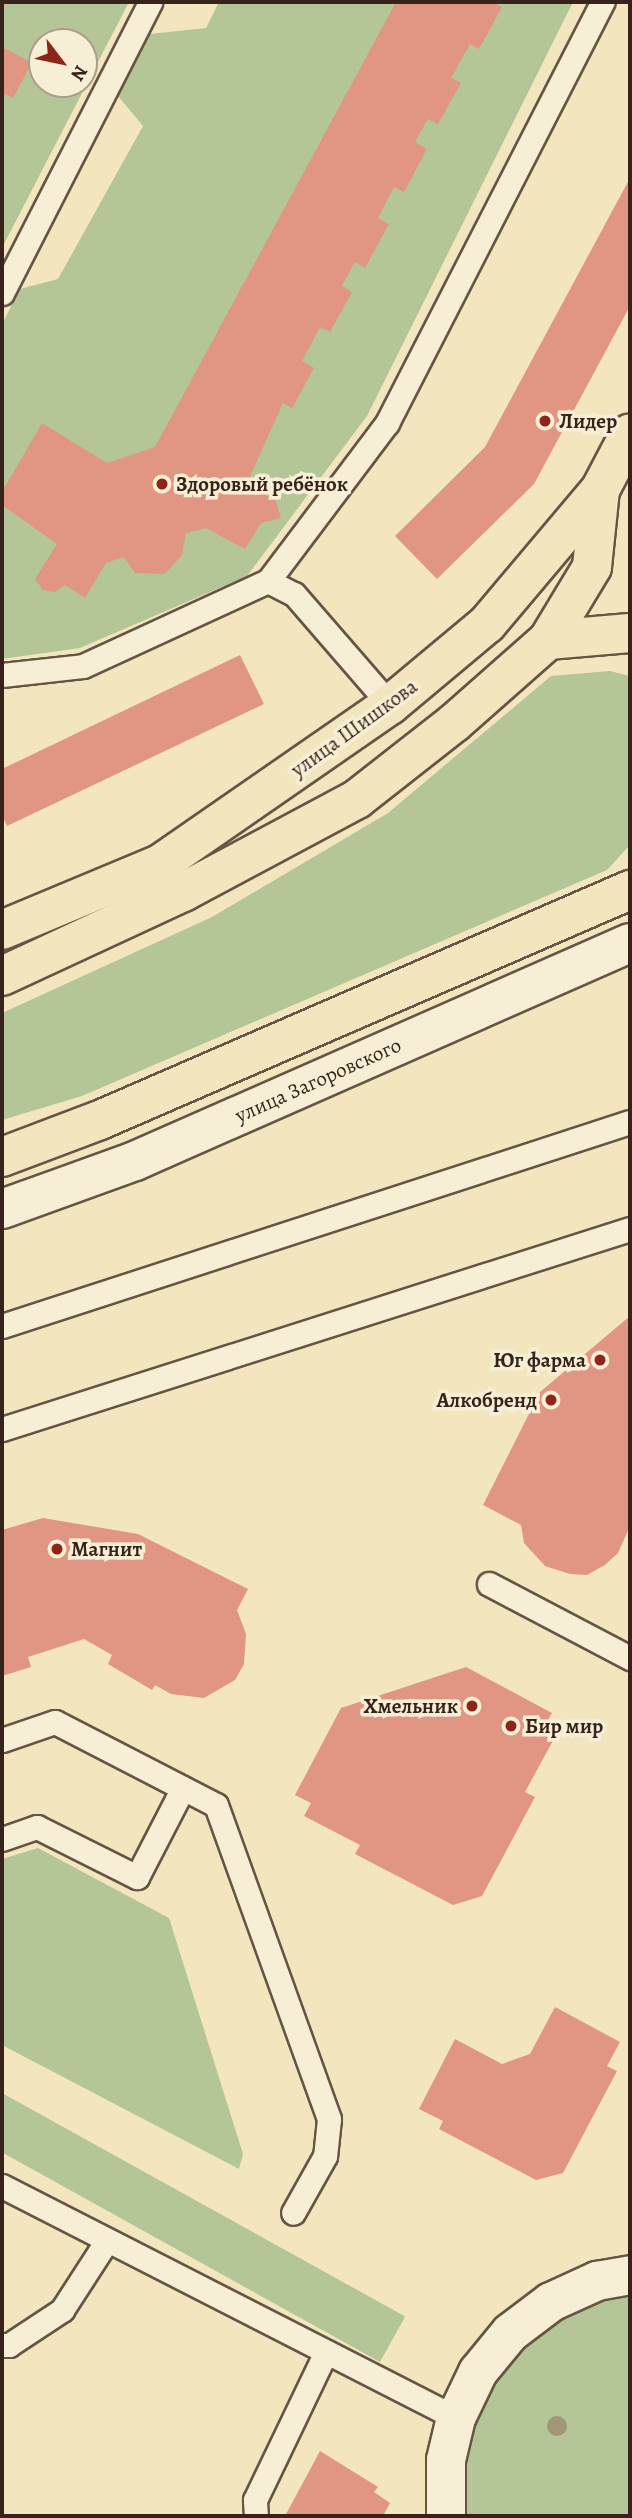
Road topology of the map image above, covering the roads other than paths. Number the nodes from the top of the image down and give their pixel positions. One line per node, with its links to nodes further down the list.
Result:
1 (150, 2): 3 (lane)
2 (602, 2): 6 (lane)
3 (2, 293)
4 (630, 433): 5 (main road, улица Шишкова)
5 (600, 490): 8 (main road); 10 (main road, улица Шишкова)
6 (268, 581): 9 (lane); 10 (lane)
7 (630, 633): 8 (main road)
8 (548, 640): 14 (main road)
9 (2, 675)
10 (390, 705): 12 (main road, улица Шишкова)
11 (630, 890): 15 (main road)
12 (2, 930)
13 (630, 943): 18 (street, улица Загоровского)
14 (2, 976)
15 (100, 1120): 17 (main road); 18 (street)
16 (630, 1122): 21 (lane)
17 (2, 1157)
18 (135, 1161): 19 (street, улица Загоровского)
19 (2, 1209)
20 (630, 1228): 22 (lane)
21 (2, 1326)
22 (2, 1429)
23 (489, 1584): 24 (lane)
24 (630, 1658)
25 (2, 1740): 26 (lane)
26 (183, 1788): 27 (lane); 29 (lane)
27 (2, 1839)
28 (2, 2186): 30 (lane)
29 (293, 2213)
30 (106, 2242): 32 (lane); 33 (lane)
31 (630, 2275): 34 (street)
32 (2, 2345)
33 (325, 2354): 34 (lane); 35 (lane)
34 (456, 2418): 36 (street)
35 (256, 2516)
36 (446, 2516)

